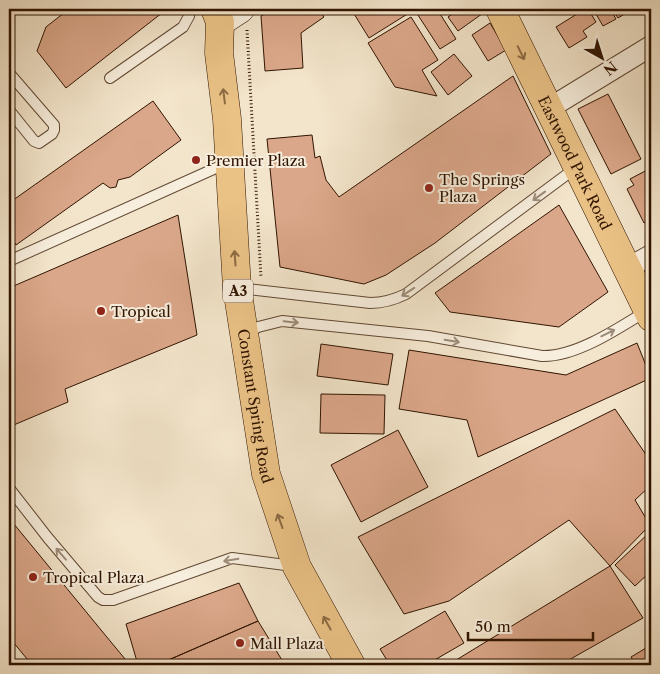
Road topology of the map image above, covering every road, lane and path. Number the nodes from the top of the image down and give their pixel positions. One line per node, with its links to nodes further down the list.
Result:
1 (188, 9): 6 (lane)
2 (500, 9): 7 (main road, Eastwood Park Road, one-way to 7)
3 (225, 13): 9 (main road, Constant Spring Road / A3, one-way to 3)
4 (651, 46): 7 (street)
5 (9, 73): 8 (lane)
6 (110, 78)
7 (548, 109): 10 (main road, Eastwood Park Road)
8 (9, 110)
9 (229, 162): 12 (lane); 14 (main road, Constant Spring Road / A3, one-way to 9)
10 (578, 167): 13 (main road, Eastwood Park Road); 14 (lane, one-way to 14)
11 (651, 255): 13 (street)
12 (9, 261)
13 (628, 268): 15 (main road, Eastwood Park Road)
14 (237, 288): 16 (main road, Constant Spring Road / A3)
15 (650, 314): 16 (lane, one-way to 15)
16 (245, 334): 18 (main road, Constant Spring Road / A3, one-way to 16)
17 (9, 488): 18 (lane, one-way to 17)
18 (297, 567): 19 (main road, Constant Spring Road / A3, one-way to 18)
19 (351, 665)

